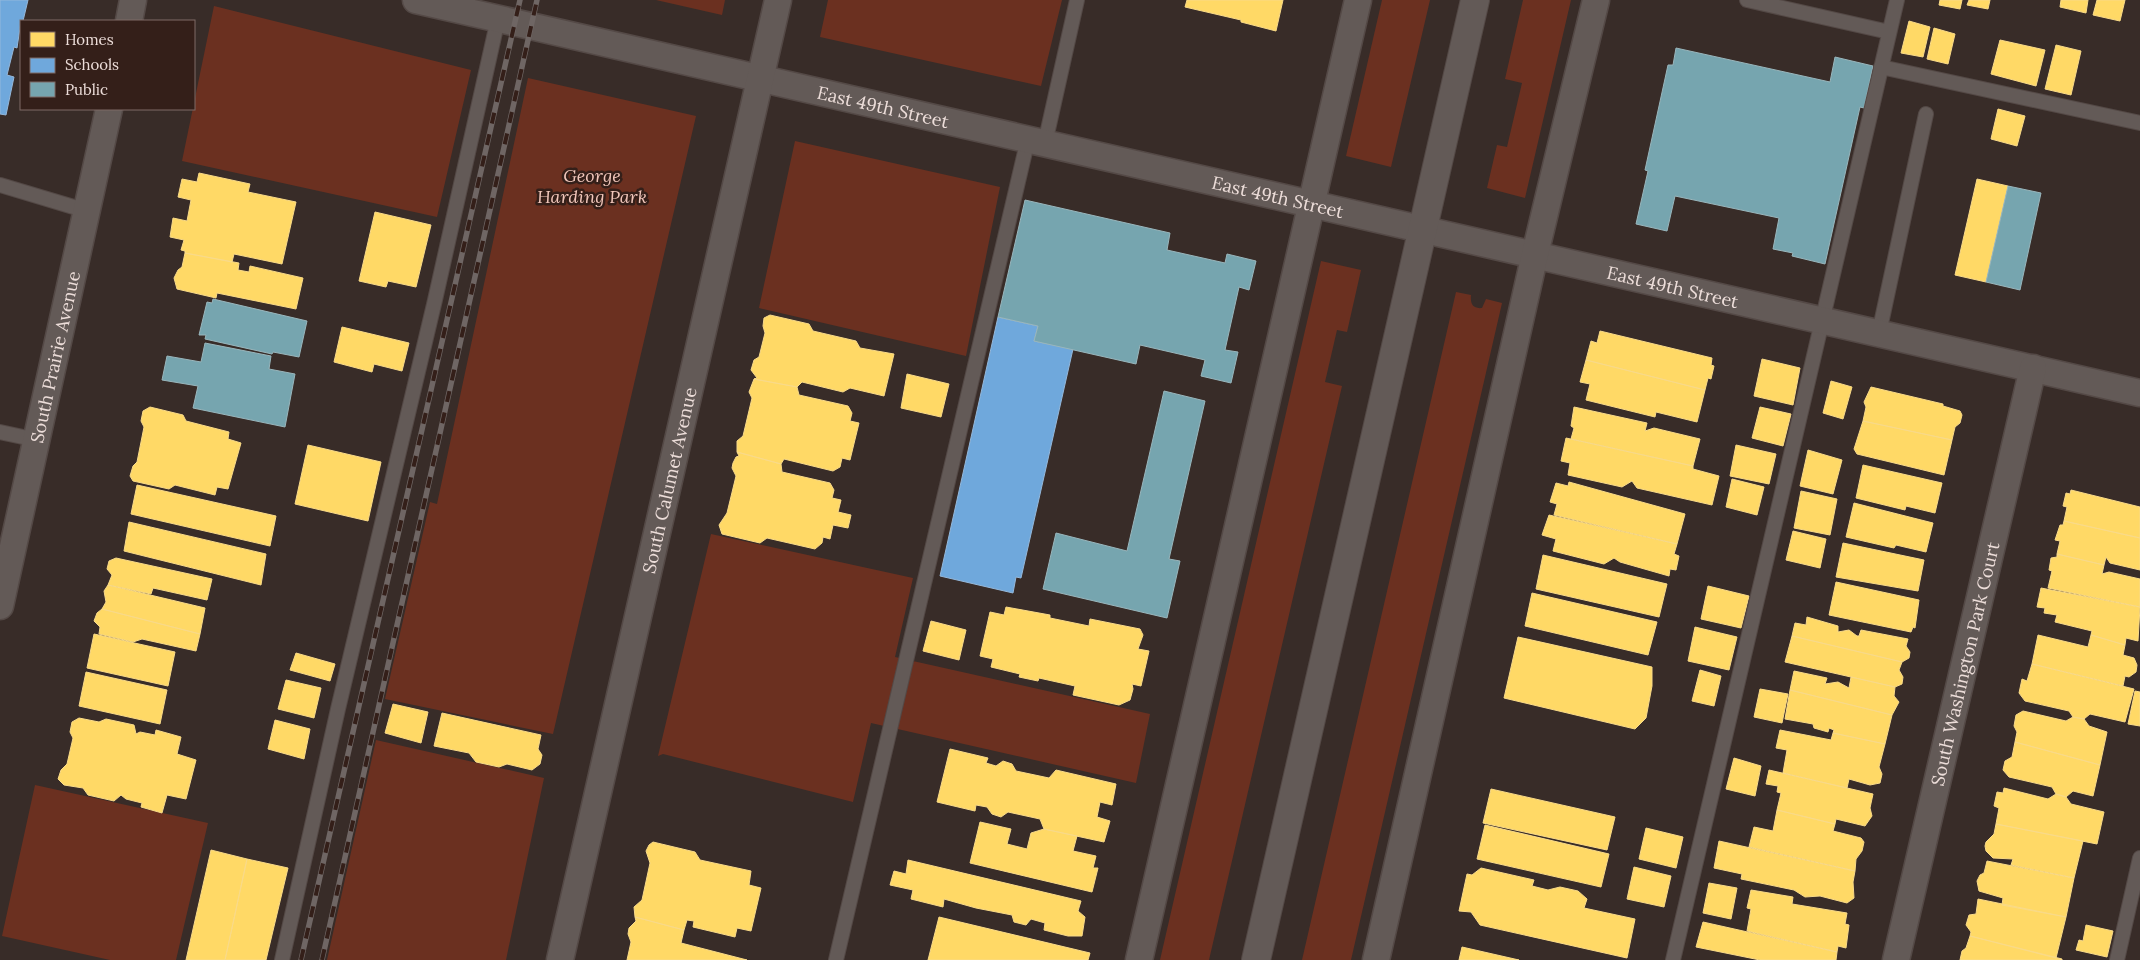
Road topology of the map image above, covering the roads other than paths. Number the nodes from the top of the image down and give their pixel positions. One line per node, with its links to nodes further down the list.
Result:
1 (133, 0): 11 (street)
2 (416, 0): 10 (street, East 49th Street)
3 (778, 0): 14 (street, South Calumet Avenue)
4 (1077, 0): 18 (lane)
5 (1358, 0): 20 (street)
6 (1475, 0): 22 (street)
7 (1596, 0): 23 (street)
8 (1747, 0): 12 (lane)
9 (1897, 0): 12 (lane)
10 (484, 11): 14 (street, East 49th Street); 32 (lane)
11 (129, 20)
12 (1889, 32): 13 (lane)
13 (1881, 67): 17 (lane); 24 (lane)
14 (760, 78): 18 (street, East 49th Street); 33 (street, South Calumet Avenue)
15 (110, 110): 21 (street, South Prairie Avenue)
16 (1926, 114): 25 (lane)
17 (2140, 123)
18 (1036, 141): 20 (street, East 49th Street); 34 (lane)
19 (0, 186): 21 (lane)
20 (1311, 204): 22 (street, East 49th Street); 35 (street)
21 (87, 211): 29 (street, South Prairie Avenue)
22 (1422, 230): 23 (street, East 49th Street); 36 (street)
23 (1535, 254): 24 (street, East 49th Street); 37 (street)
24 (1822, 320): 25 (street, East 49th Street); 38 (lane)
25 (1879, 333): 26 (street, East 49th Street)
26 (2033, 368): 27 (street, East 49th Street); 39 (street, South Washington Park Court)
27 (2140, 393)
28 (0, 432): 29 (lane)
29 (37, 440): 30 (street, South Prairie Avenue)
30 (0, 606)
31 (2140, 858): 40 (lane)
32 (282, 960)
33 (560, 960)
34 (836, 960)
35 (1139, 960)
36 (1256, 960)
37 (1376, 960)
38 (1673, 960)
39 (1896, 960)
40 (2117, 960)

